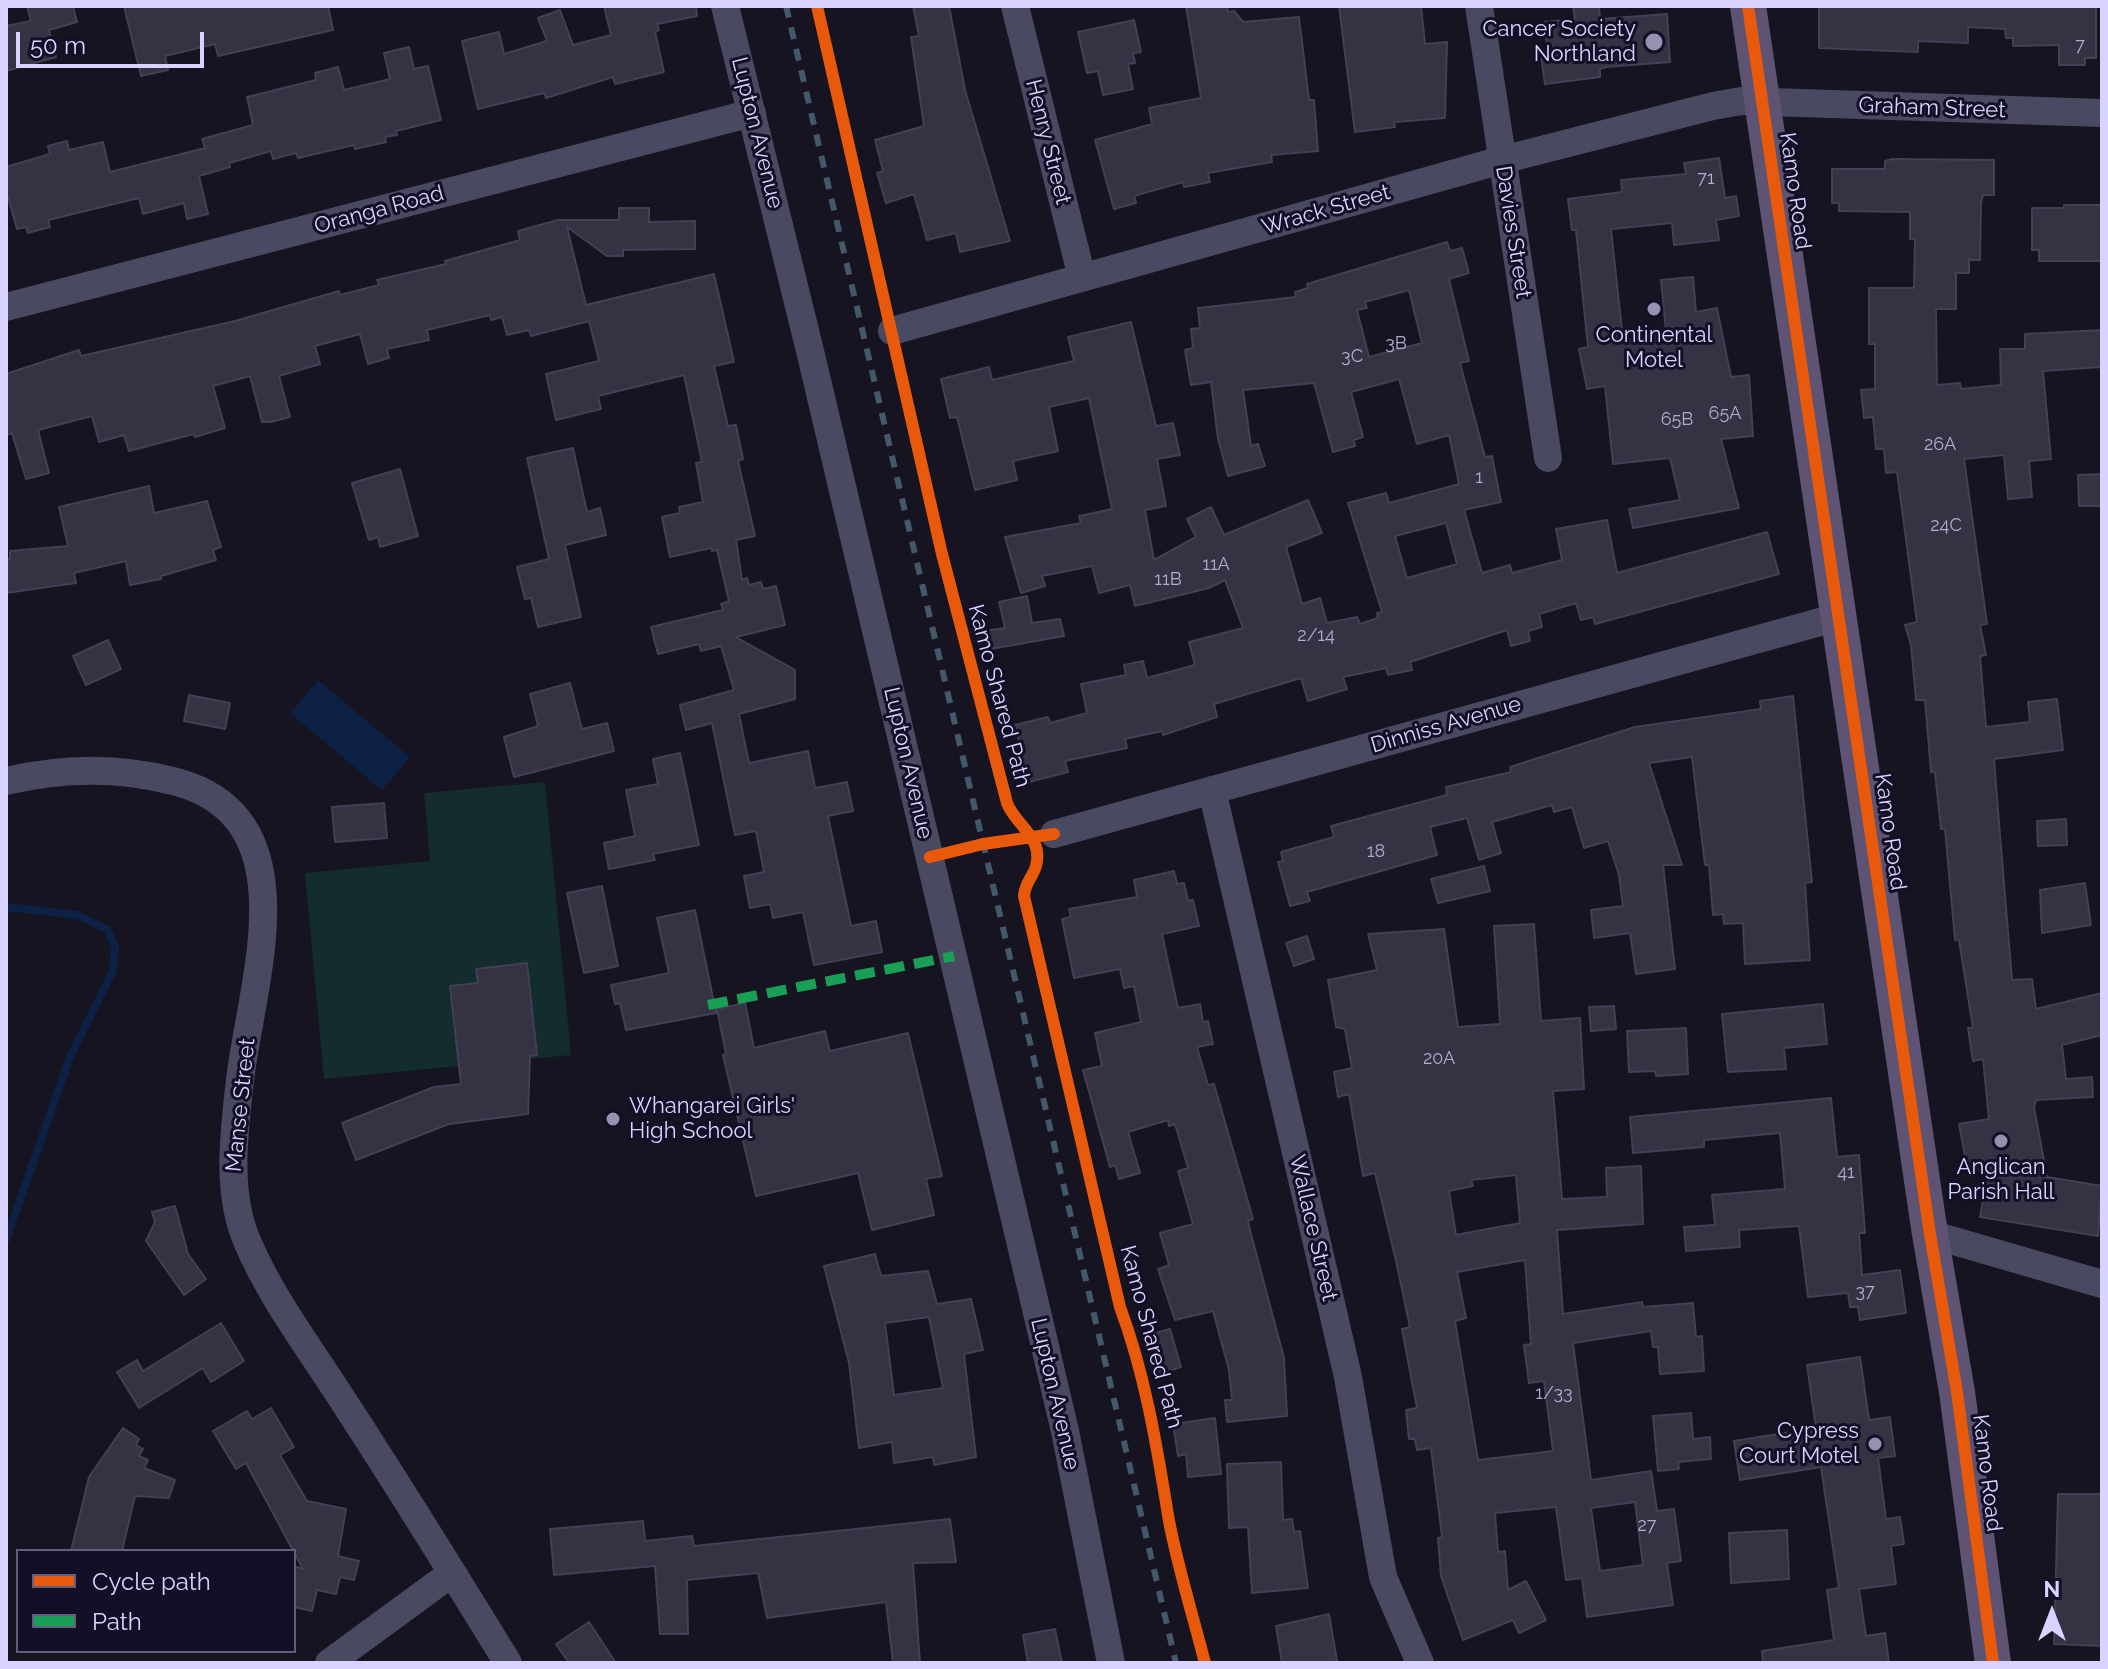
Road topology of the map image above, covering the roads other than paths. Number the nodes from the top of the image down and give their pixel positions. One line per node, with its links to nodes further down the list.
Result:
1 (725, 6): 6 (street, Lupton Avenue)
2 (1015, 6): 9 (street, Henry Street)
3 (1479, 6): 8 (street, Davies Street)
4 (1748, 6): 5 (main road, Kamo Road)
5 (1762, 102): 7 (street, Graham Street); 8 (street, Wrack Street); 13 (main road, Kamo Road)
6 (752, 113): 10 (street, Oranga Road); 22 (street, Lupton Avenue)
7 (2102, 113)
8 (1502, 160): 9 (street, Wrack Street); 12 (street, Davies Street)
9 (1082, 278): 11 (street, Wrack Street)
10 (6, 307)
11 (892, 331)
12 (1548, 458)
13 (1838, 617): 15 (street, Dinniss Avenue); 17 (main road, Kamo Road)
14 (6, 781): 19 (street, Manse Street)
15 (1212, 790): 16 (street, Dinniss Avenue); 23 (street, Wallace Street)
16 (1054, 834)
17 (1930, 1234): 18 (street); 24 (main road, Kamo Road)
18 (2102, 1284)
19 (452, 1573): 20 (street); 21 (street, Manse Street)
20 (329, 1663)
21 (508, 1663)
22 (1111, 1663)
23 (1420, 1663)
24 (1993, 1663)

